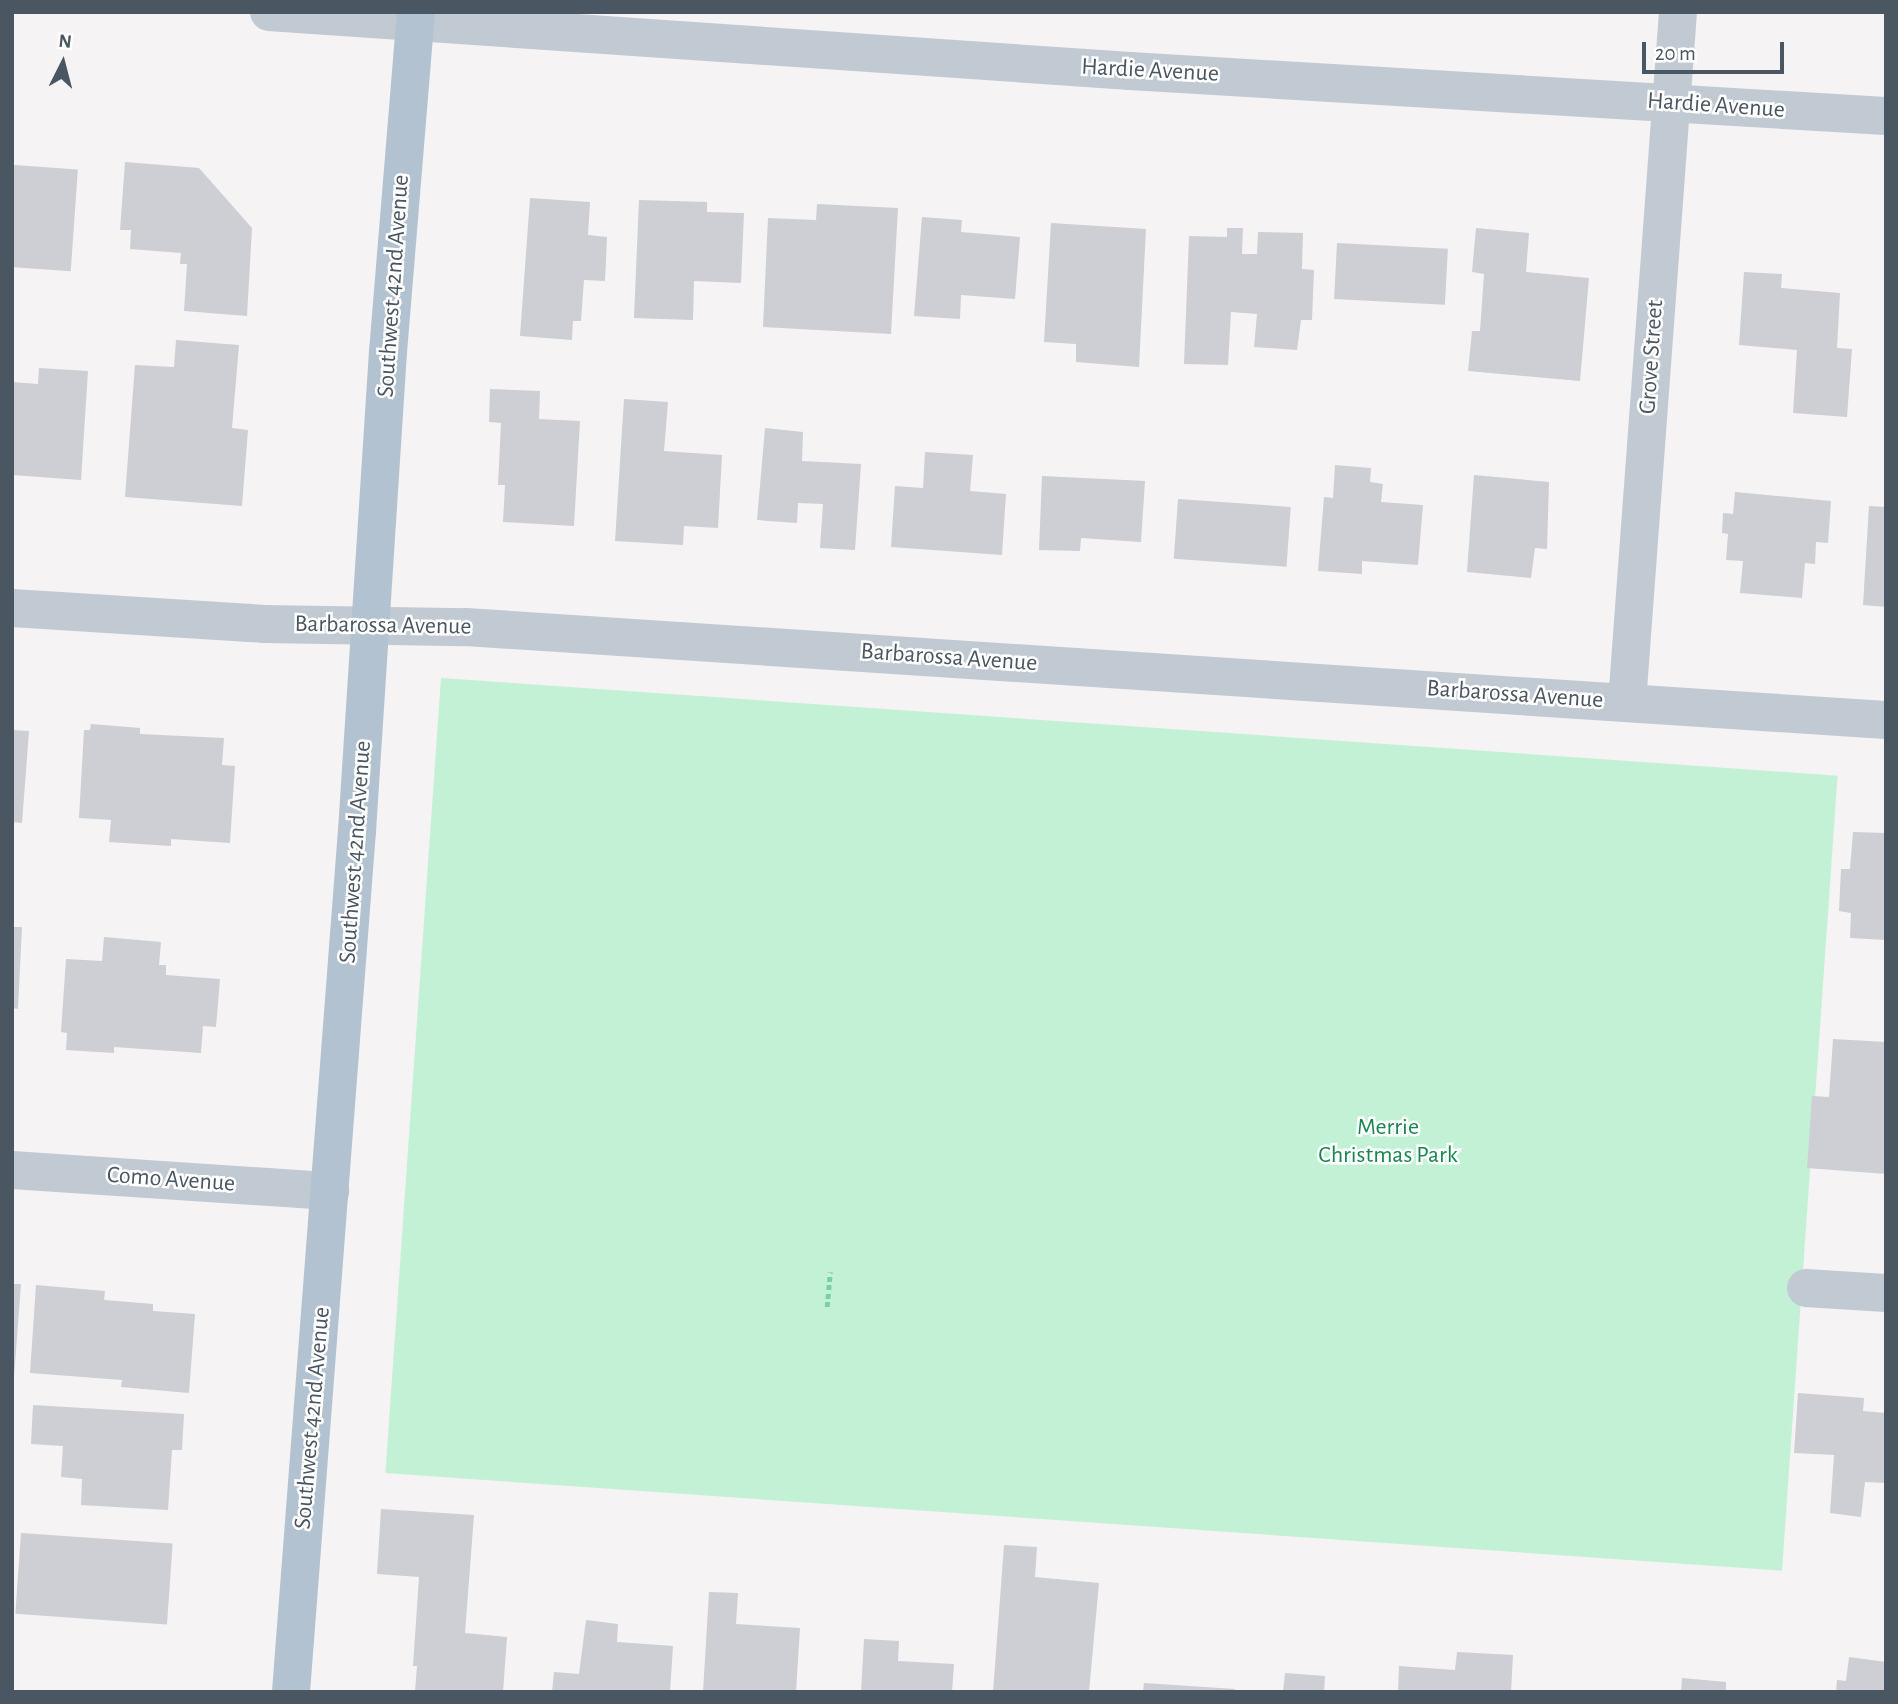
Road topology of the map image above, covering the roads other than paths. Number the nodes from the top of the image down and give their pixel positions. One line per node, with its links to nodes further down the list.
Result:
1 (269, 12): 3 (street, Hardie Avenue)
2 (1678, 12): 4 (street, Grove Street)
3 (416, 17): 4 (street, Hardie Avenue); 7 (main road, Southwest 42nd Avenue)
4 (1669, 103): 5 (street, Hardie Avenue); 8 (street, Grove Street)
5 (1886, 116)
6 (12, 607): 7 (street, Barbarossa Avenue)
7 (371, 625): 8 (street, Barbarossa Avenue); 11 (main road, Southwest 42nd Avenue)
8 (1627, 703): 9 (street, Barbarossa Avenue)
9 (1886, 720)
10 (12, 1170): 11 (street, Como Avenue)
11 (330, 1191): 14 (main road, Southwest 42nd Avenue)
12 (1806, 1288): 13 (street)
13 (1886, 1293)
14 (291, 1692)

